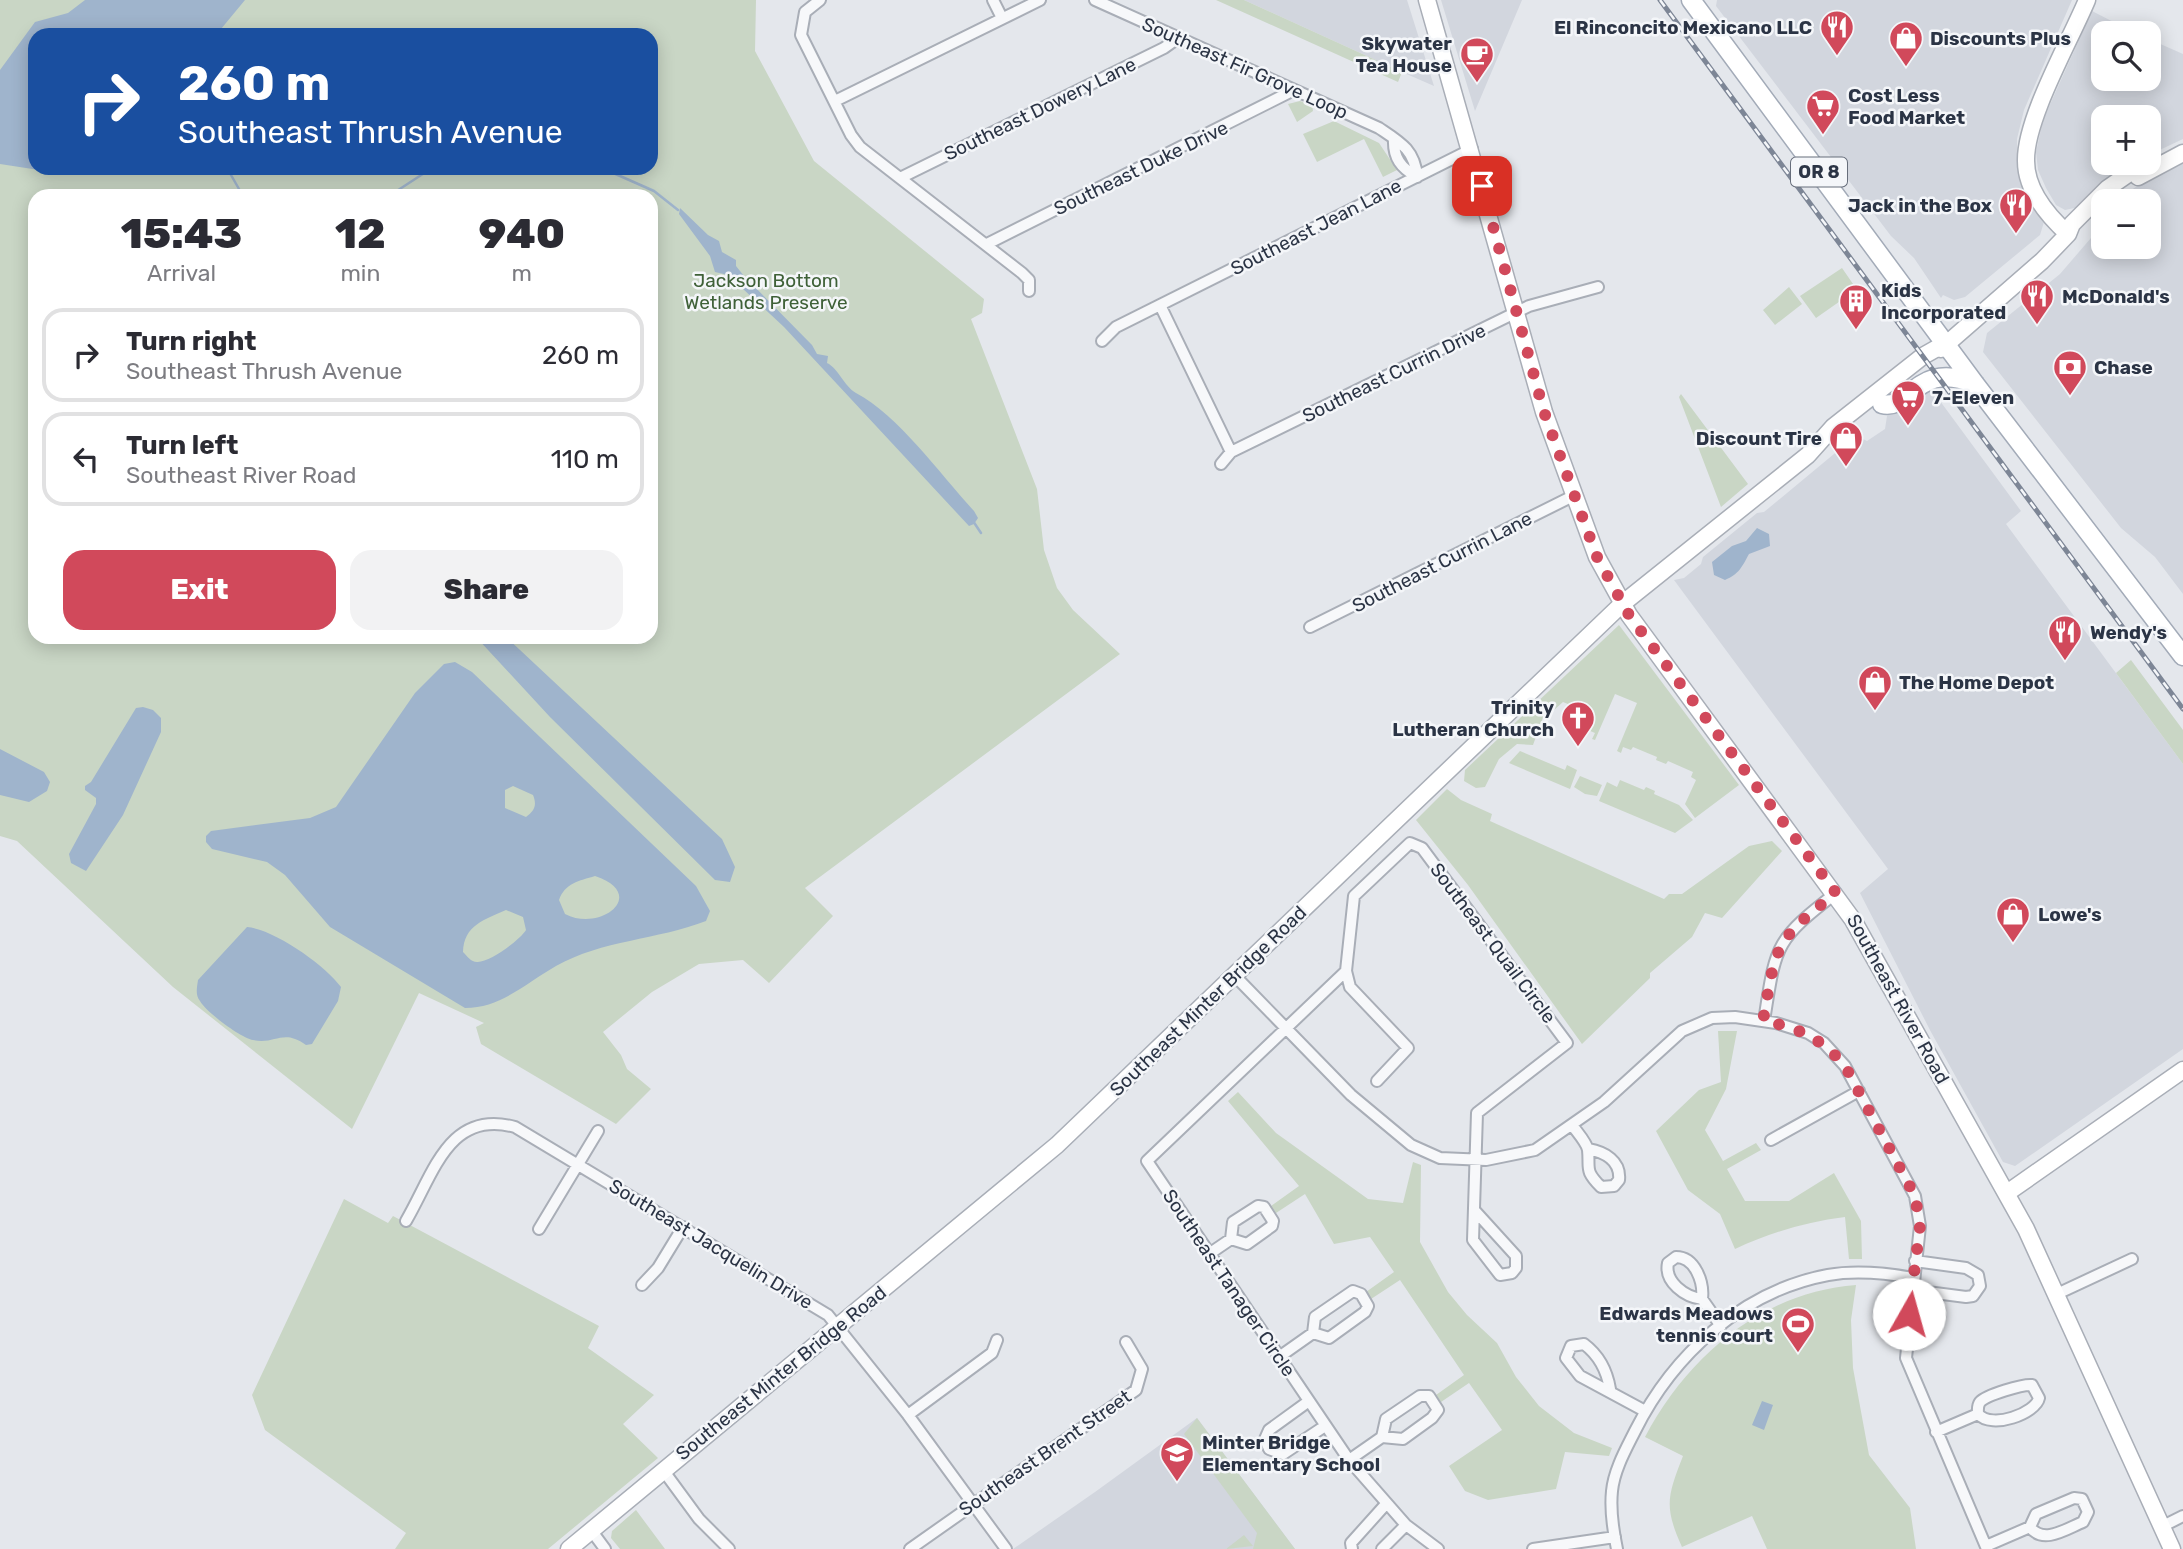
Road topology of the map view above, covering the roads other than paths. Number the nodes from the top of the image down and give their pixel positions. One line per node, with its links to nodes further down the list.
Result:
1 (820, 0): 11 (street)
2 (993, 0): 8 (street)
3 (1040, 0): 8 (street)
4 (1095, 0): 9 (street, Southeast Fir Grove Loop)
5 (1427, 0): 13 (main road, Southeast River Road)
6 (1691, 0): 28 (main road, OR 8)
7 (2087, 0): 21 (main road)
8 (1002, 18): 11 (street)
9 (1178, 38): 10 (street, Southeast Fir Grove Loop); 18 (street, Southeast Dowery Lane)
10 (1294, 90): 17 (street, Southeast Fir Grove Loop); 22 (street, Southeast Duke Drive)
11 (835, 100): 18 (street)
12 (2183, 144): 15 (main road)
13 (1472, 149): 17 (street, Southeast Jean Lane); 26 (main road, Southeast River Road)
14 (2183, 153): 19 (main road)
15 (2161, 154)
16 (2127, 175): 21 (main road)
17 (1417, 177): 25 (street, Southeast Jean Lane)
18 (900, 178): 22 (street)
19 (2122, 189)
20 (2091, 213): 21 (main road)
21 (2073, 229): 28 (main road)
22 (987, 244): 24 (street)
23 (1598, 287): 26 (street, Southeast Currin Drive)
24 (1029, 292)
25 (1160, 305): 27 (street, Southeast Jean Lane); 32 (street)
26 (1517, 312): 32 (street, Southeast Currin Drive); 34 (main road, Southeast River Road)
27 (1102, 341)
28 (1946, 344): 29 (main road, OR 8); 30 (main road, Southeast Minter Bridge Road); 31 (main road, Southeast Minter Bridge Road)
29 (1976, 384): 30 (main road); 37 (main road, OR 8)
30 (1882, 404): 31 (main road, Southeast Minter Bridge Road)
31 (1830, 434): 35 (main road, Southeast Minter Bridge Road)
32 (1231, 452): 33 (street)
33 (1221, 464)
34 (1573, 496): 35 (main road, Southeast River Road); 36 (street, Southeast Currin Lane)
35 (1622, 604): 38 (main road, Southeast River Road); 40 (main road, Southeast Minter Bridge Road)
36 (1311, 627)
37 (2183, 656)
38 (1836, 893): 41 (street); 52 (main road, Southeast River Road)
39 (1346, 971): 42 (street); 44 (street); 50 (street, Southeast Quail Circle)
40 (1235, 976): 42 (street); 67 (main road, Southeast Minter Bridge Road)
41 (1763, 1021): 45 (street); 46 (street)
42 (1286, 1029): 50 (street); 58 (street, Southeast Tanager Circle)
43 (2183, 1070): 52 (main road)
44 (1377, 1082)
45 (1859, 1091): 48 (street); 60 (street)
46 (1572, 1125): 49 (street); 50 (street)
47 (598, 1130): 51 (street)
48 (1771, 1140)
49 (1588, 1149)
50 (1474, 1160): 53 (street)
51 (578, 1165): 54 (street, Southeast Jacquelin Drive); 55 (street, Southeast Jacquelin Drive); 56 (street)
52 (2007, 1193): 64 (main road, Southeast River Road)
53 (1476, 1212): 53 (street)
54 (407, 1221)
55 (683, 1227): 62 (street); 67 (street, Southeast Jacquelin Drive)
56 (539, 1229)
57 (1231, 1238): 58 (street)
58 (1209, 1254): 71 (street, Southeast Tanager Circle)
59 (2132, 1259): 64 (street)
60 (1915, 1261): 61 (street); 63 (street)
61 (1913, 1278): 63 (street); 66 (street)
62 (642, 1285)
63 (1912, 1290): 78 (street)
64 (2057, 1294): 86 (main road, Southeast River Road)
65 (1702, 1299): 66 (street)
66 (1721, 1325): 74 (street)
67 (838, 1326): 76 (street, Southeast Jacquelin Drive); 81 (main road, Southeast Minter Bridge Road)
68 (1313, 1333): 68 (street); 71 (street)
69 (997, 1340): 76 (street)
70 (1126, 1342): 82 (street, Southeast Brent Street)
71 (1279, 1357): 73 (street, Southeast Tanager Circle)
72 (1610, 1389): 72 (street); 74 (street)
73 (1308, 1401): 77 (street, Southeast Tanager Circle); 77 (street)
74 (1645, 1411): 89 (street)
75 (1979, 1414): 75 (street); 78 (street)
76 (908, 1415): 82 (street, Southeast Jacquelin Drive)
77 (1325, 1426): 80 (street, Southeast Tanager Circle)
78 (1936, 1432): 90 (street)
79 (1382, 1437): 79 (street); 80 (street)
80 (1349, 1460): 83 (street, Southeast Tanager Circle)
81 (663, 1470): 88 (main road, Southeast Minter Bridge Road); 93 (street)
82 (973, 1504): 94 (street, Southeast Brent Street); 95 (street, Southeast Jacquelin Drive)
83 (1386, 1504): 85 (street, Southeast Tanager Circle); 96 (street)
84 (2183, 1516): 86 (street)
85 (1406, 1525): 97 (street); 98 (street, Southeast Tanager Circle)
86 (2162, 1526): 100 (main road, Southeast River Road)
87 (2031, 1527): 87 (street); 90 (street)
88 (591, 1530): 91 (main road, Southeast Minter Bridge Road); 92 (street)
89 (1616, 1543): 99 (street)
90 (1987, 1548)
91 (569, 1549)
92 (606, 1549)
93 (729, 1549)
94 (910, 1549)
95 (1006, 1549)
96 (1352, 1549)
97 (1382, 1549)
98 (1438, 1549)
99 (1533, 1549)
100 (2172, 1549)

